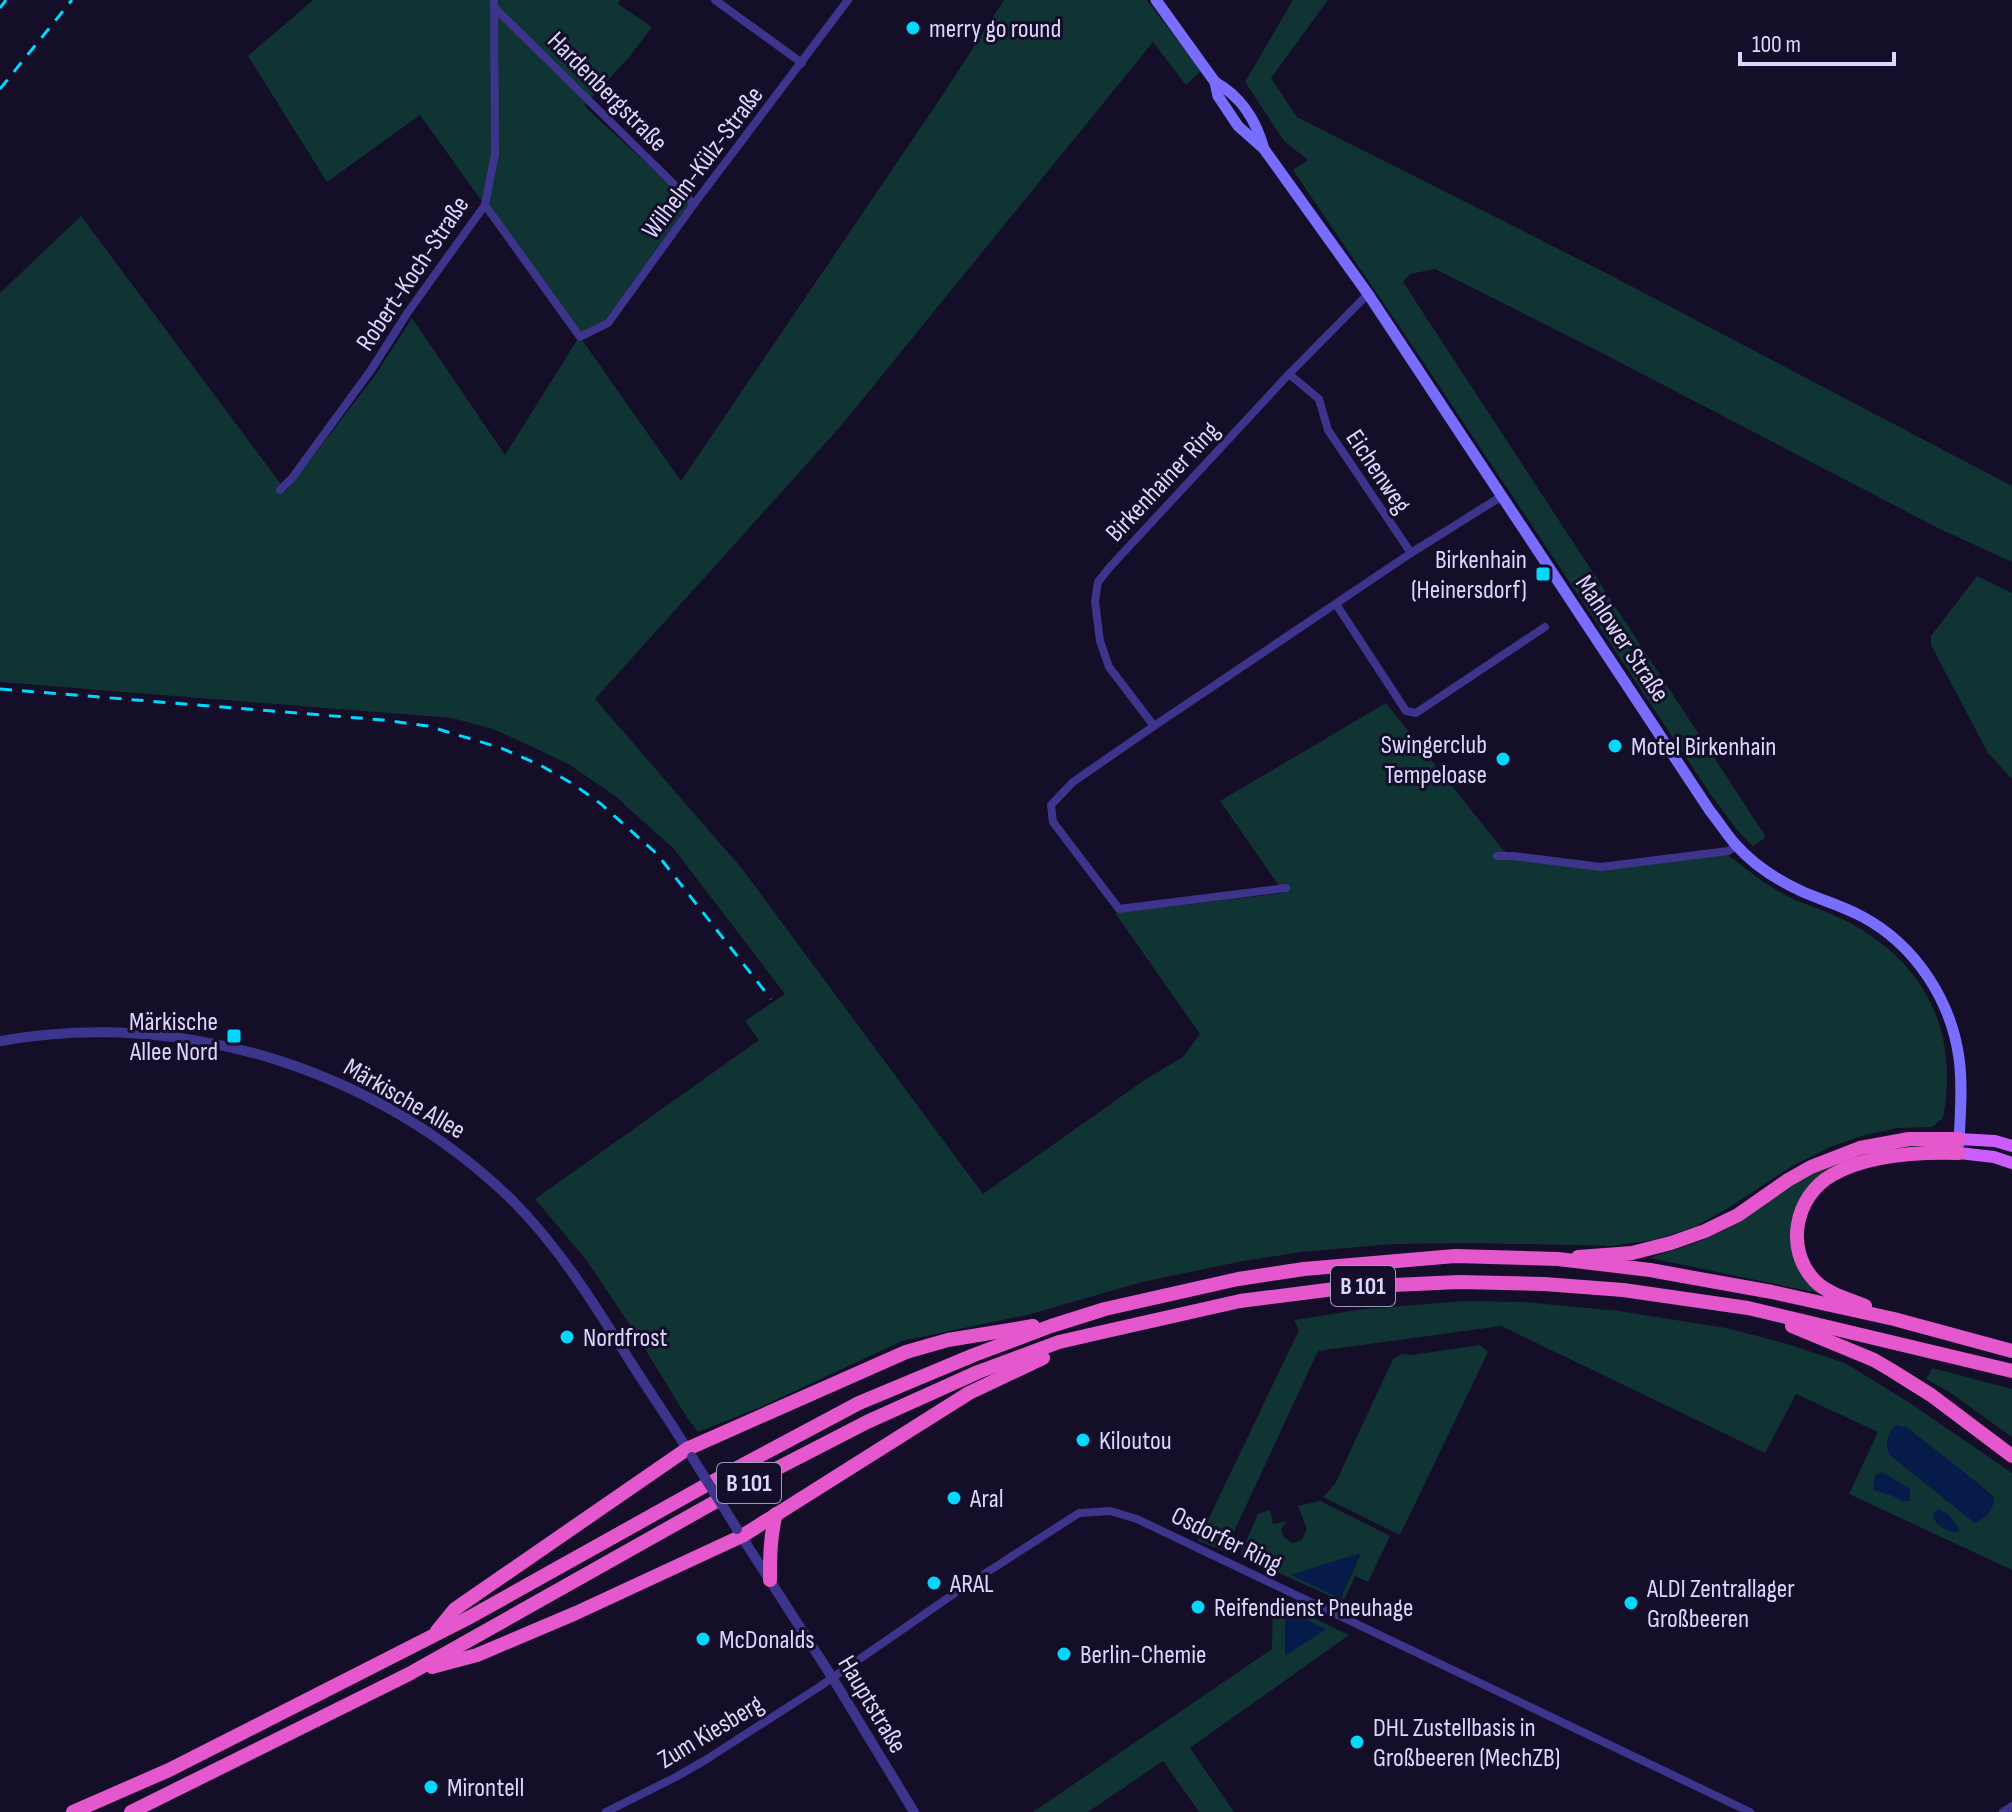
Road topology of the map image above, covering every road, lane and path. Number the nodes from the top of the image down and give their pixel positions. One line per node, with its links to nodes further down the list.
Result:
1 (715, 0): 5 (street)
2 (848, 0): 5 (street, Wilhelm-Külz-Straße)
3 (1156, 0): 8 (main road, Mahlower Straße)
4 (494, 3): 6 (street, Hardenbergstraße); 7 (street, Robert-Koch-Straße)
5 (802, 63): 6 (street, Wilhelm-Külz-Straße)
6 (694, 204): 7 (street, Wilhelm-Külz-Straße)
7 (485, 205): 10 (street, Robert-Koch-Straße)
8 (1368, 294): 9 (street, Birkenhainer Ring); 11 (main road, Mahlower Straße)
9 (1289, 374): 12 (street, Eichenweg); 15 (street, Birkenhainer Ring)
10 (280, 490)
11 (1502, 496): 12 (street); 16 (main road, Mahlower Straße)
12 (1411, 553): 13 (street)
13 (1336, 604): 14 (street); 15 (street)
14 (1545, 627)
15 (1154, 726): 18 (street)
16 (1737, 846): 17 (street); 20 (main road, Mahlower Straße)
17 (1497, 856)
18 (1286, 888)
19 (0, 1041): 30 (street, Märkische Allee)
20 (1959, 1146): 21 (main road); 22 (main road); 23 (highway); 25 (highway)
21 (2012, 1146)
22 (2012, 1163)
23 (1558, 1259): 25 (highway, B 101); 26 (highway, B 101)
24 (1748, 1308): 27 (highway, B 101); 29 (highway, B 101); 31 (highway)
25 (1894, 1319): 28 (highway, B 101)
26 (1051, 1326): 30 (highway); 35 (highway, B 101)
27 (1107, 1331): 32 (highway); 36 (highway, B 101)
28 (2012, 1351)
29 (2012, 1371)
30 (689, 1453): 33 (street, Hauptstraße, bridge); 35 (highway)
31 (2012, 1456)
32 (776, 1514): 33 (highway); 34 (highway)
33 (740, 1533): 34 (street, Hauptstraße); 36 (highway)
34 (770, 1580): 37 (street, Hauptstraße)
35 (434, 1634): 39 (highway, B 101)
36 (409, 1674): 40 (highway, B 101)
37 (832, 1677): 41 (street, Zum Kiesberg); 42 (street, Hauptstraße); 43 (street, Osdorfer Ring)
38 (2012, 1806): 44 (street)
39 (73, 1812)
40 (131, 1812)
41 (606, 1812)
42 (914, 1812)
43 (1750, 1812)
44 (2003, 1812)

